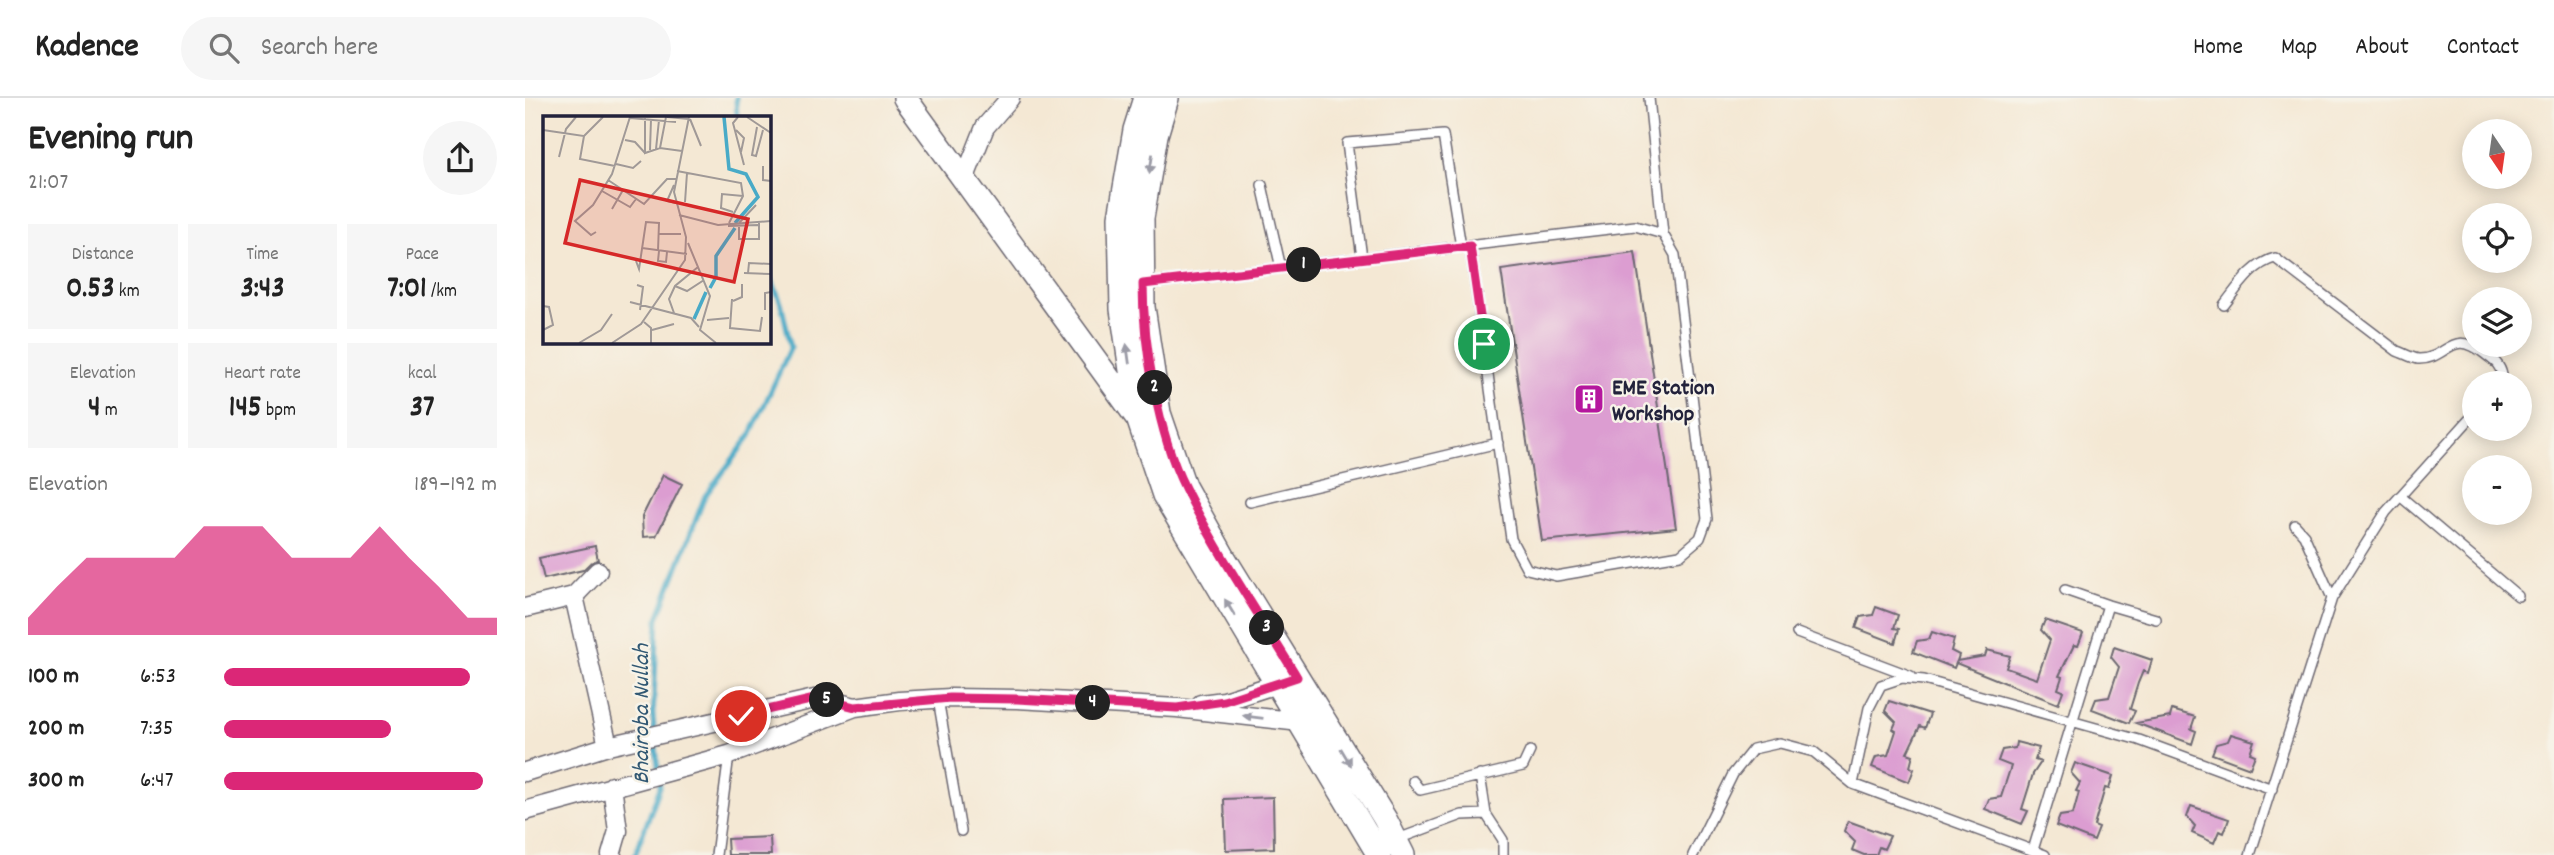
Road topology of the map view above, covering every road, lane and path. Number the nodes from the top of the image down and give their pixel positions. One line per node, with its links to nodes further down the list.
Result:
1 (905, 98): 6 (street)
2 (1010, 98): 6 (street)
3 (1145, 98): 12 (street)
4 (1167, 98): 12 (street, one-way to 12)
5 (1649, 98): 8 (lane)
6 (964, 180): 15 (street)
7 (1262, 185): 11 (lane)
8 (1663, 234): 9 (lane); 17 (lane)
9 (1465, 246): 10 (lane); 10 (lane); 17 (lane)
10 (1361, 258): 11 (lane)
11 (1281, 268): 12 (lane)
12 (1132, 285): 15 (street)
13 (2224, 305): 14 (lane)
14 (2501, 371)
15 (1148, 416): 31 (street)
16 (2462, 427): 18 (lane)
17 (1498, 443): 19 (lane)
18 (2400, 496): 24 (lane); 25 (lane)
19 (1250, 502)
20 (2295, 525): 25 (lane)
21 (598, 571): 23 (street)
22 (2065, 590): 26 (lane)
23 (574, 596): 27 (street); 37 (street)
24 (2518, 596)
25 (2332, 598): 45 (lane)
26 (2108, 605): 28 (lane); 36 (lane)
27 (525, 608)
28 (2156, 619)
29 (1797, 633): 30 (lane)
30 (1919, 680): 36 (lane); 43 (lane)
31 (1287, 681): 34 (street); 35 (street)
32 (938, 699): 33 (street); 34 (street); 48 (lane)
33 (855, 707): 37 (street); 39 (street)
34 (1177, 708): 35 (street, one-way to 34)
35 (1309, 717): 49 (street)
36 (2074, 722): 45 (lane); 50 (lane)
37 (608, 746): 40 (street)
38 (1530, 751): 41 (lane)
39 (729, 755): 44 (street); 52 (lane)
40 (525, 772)
41 (1480, 775): 42 (lane); 47 (lane)
42 (1413, 781)
43 (1853, 784): 50 (lane); 54 (lane)
44 (612, 786): 46 (street); 51 (street)
45 (2272, 789): 56 (lane)
46 (525, 811)
47 (1486, 814): 49 (lane); 53 (lane)
48 (961, 831)
49 (1392, 850)
50 (2033, 850): 55 (lane)
51 (611, 855)
52 (716, 855)
53 (1503, 855)
54 (1693, 855)
55 (2045, 855)
56 (2250, 855)

